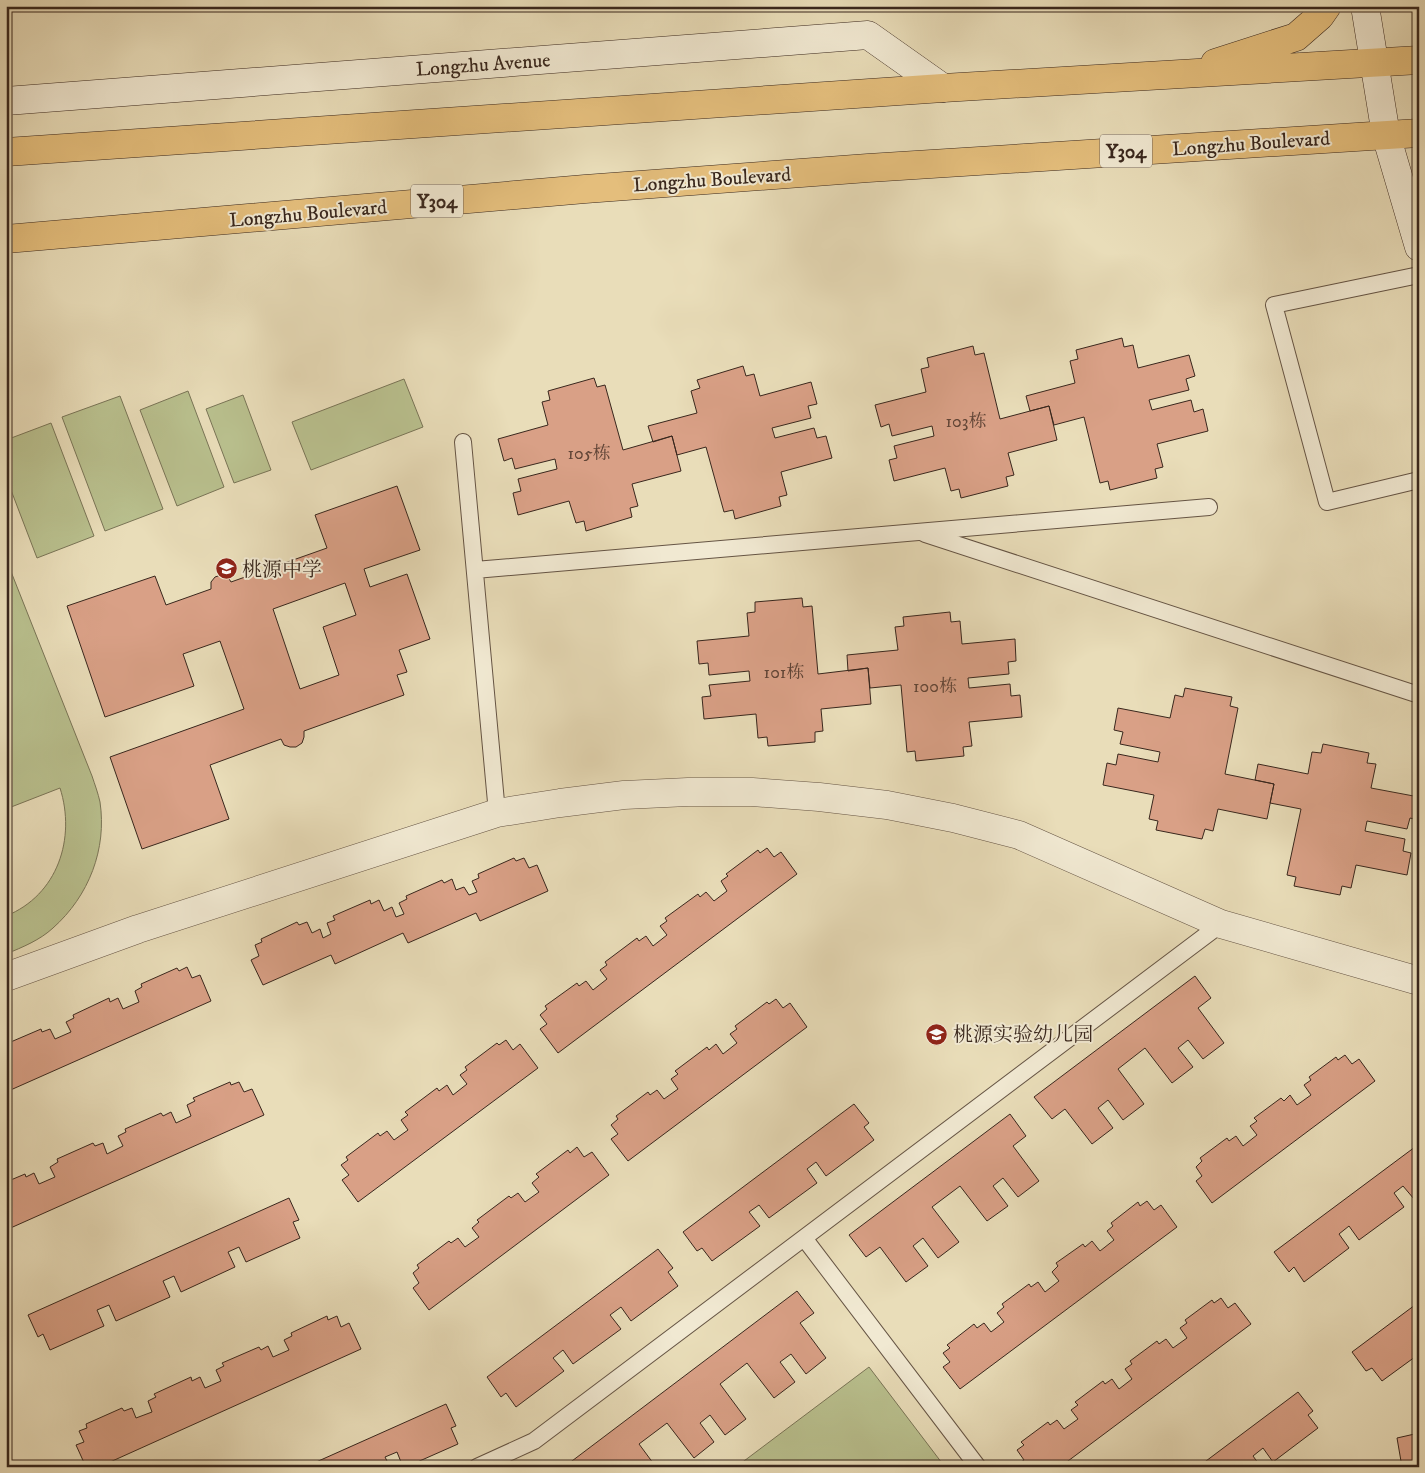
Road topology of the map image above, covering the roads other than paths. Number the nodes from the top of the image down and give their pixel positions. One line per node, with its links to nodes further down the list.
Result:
1 (1327, 6): 5 (main road)
2 (1365, 6): 4 (street)
3 (1419, 60): 4 (main road)
4 (1375, 63): 5 (main road); 9 (street)
5 (1181, 75): 6 (main road)
6 (943, 88): 7 (street, Longzhu Avenue); 10 (main road)
7 (6, 101)
8 (1419, 133): 9 (main road, Longzhu Boulevard / Y304)
9 (1386, 135): 11 (main road, Longzhu Boulevard / Y304); 12 (street)
10 (6, 152)
11 (6, 239)
12 (1419, 247)
13 (1419, 275): 15 (lane)
14 (463, 442): 18 (lane)
15 (1419, 480)
16 (1209, 508): 17 (lane)
17 (918, 532): 18 (lane); 19 (lane)
18 (475, 570): 20 (lane)
19 (1419, 695)
20 (497, 814): 21 (street); 22 (street)
21 (1221, 924): 23 (street); 24 (lane)
22 (6, 978)
23 (1419, 981)
24 (804, 1238): 25 (lane); 27 (lane)
25 (508, 1461): 26 (lane)
26 (477, 1467)
27 (978, 1467)

